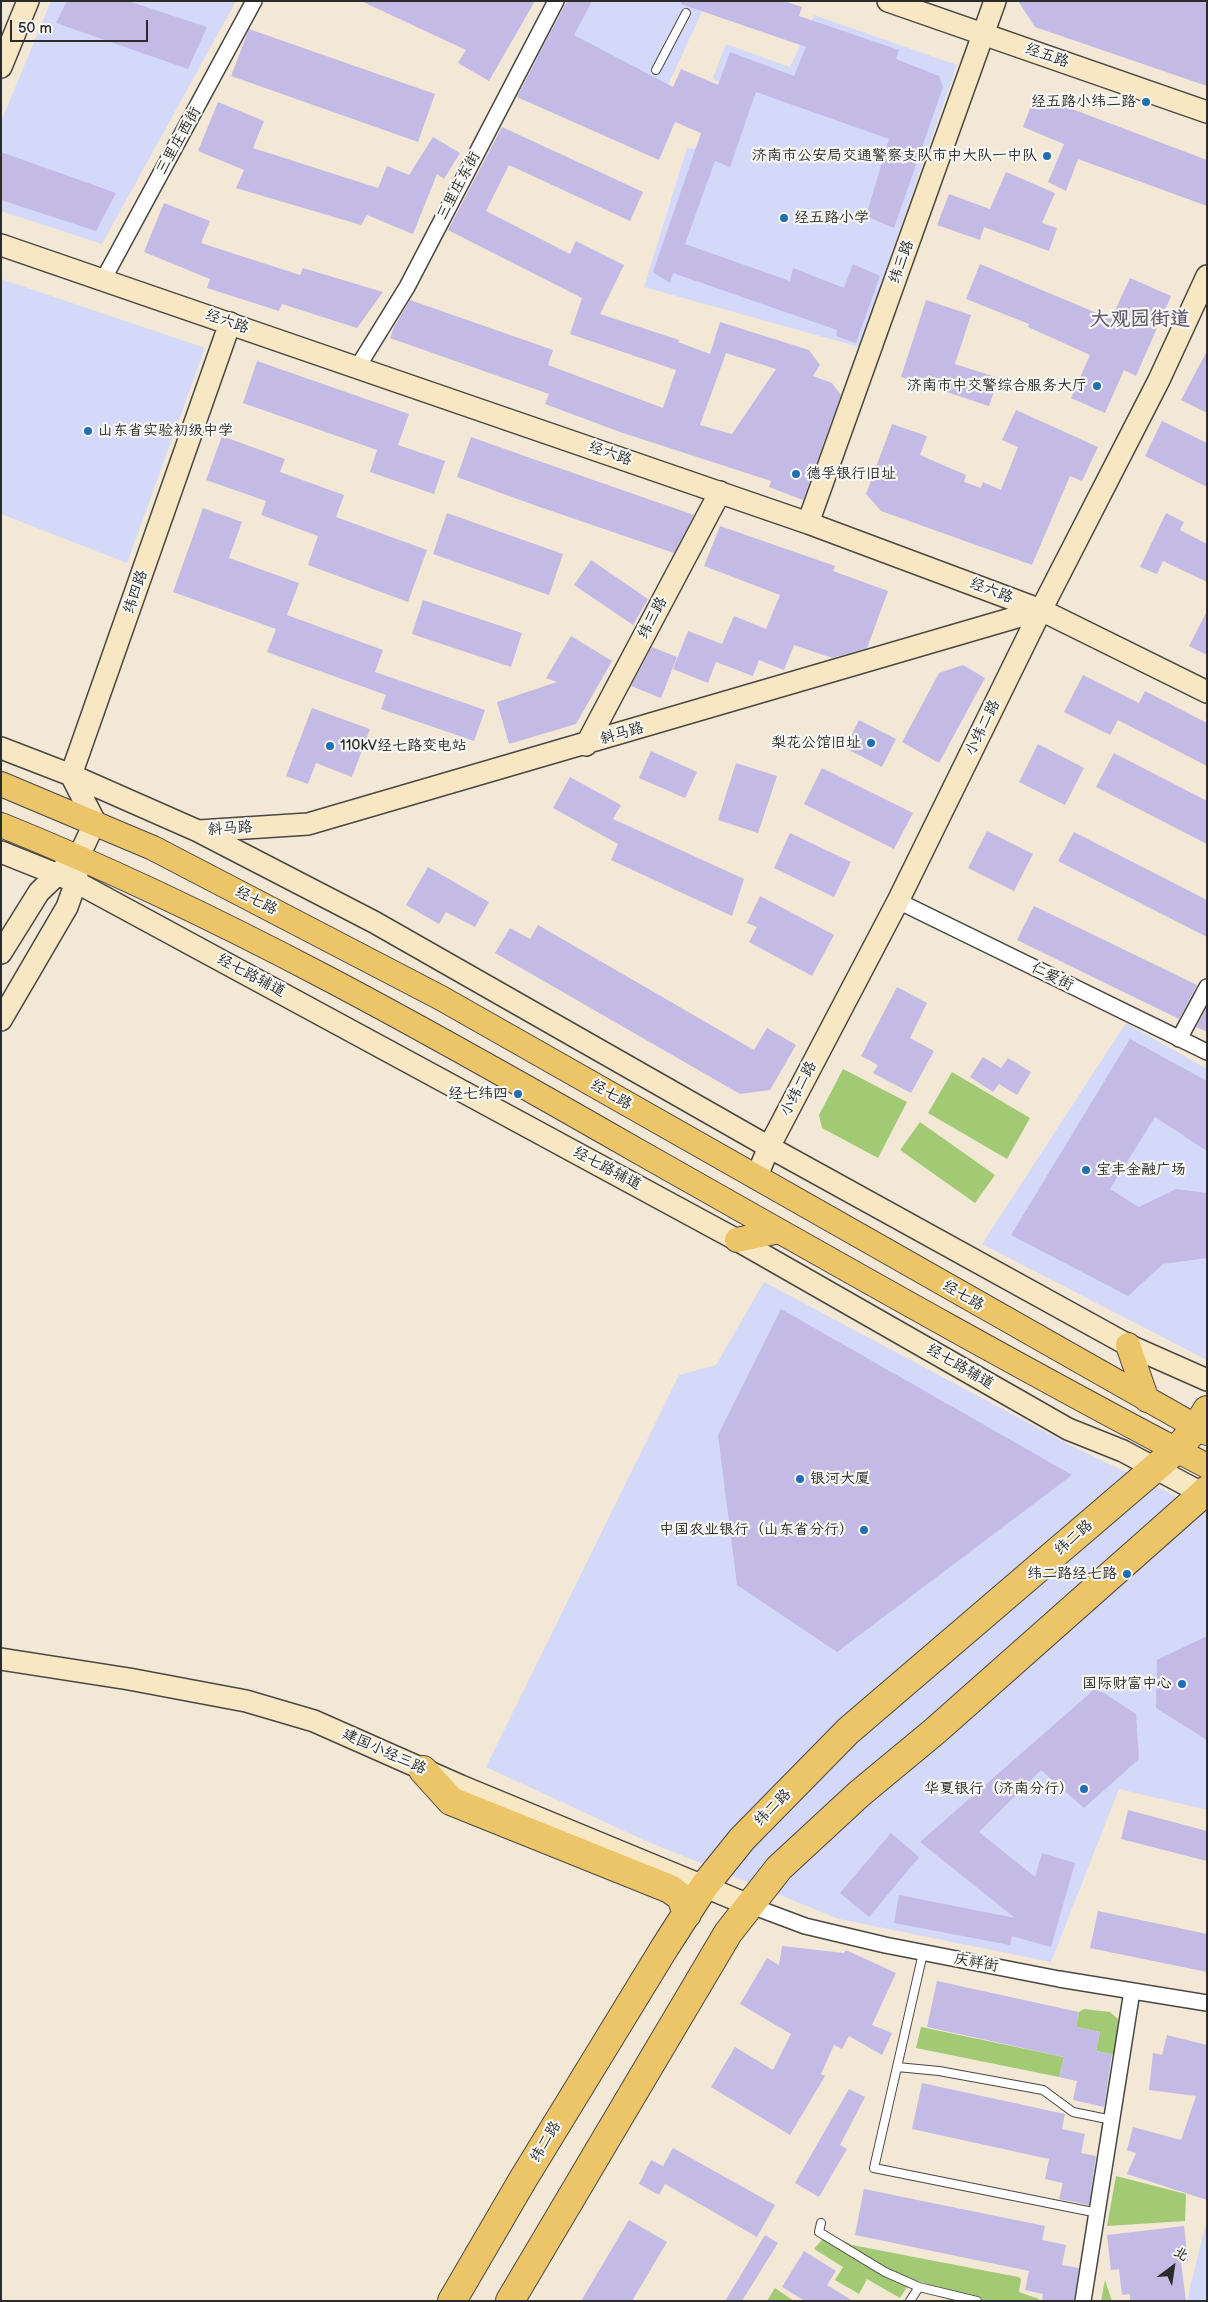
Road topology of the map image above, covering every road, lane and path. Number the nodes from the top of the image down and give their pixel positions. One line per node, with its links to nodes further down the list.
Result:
1 (28, 1): 8 (street)
2 (254, 1): 13 (street, 三里庄西街)
3 (556, 1): 15 (street, 三里庄东街)
4 (888, 1): 7 (street, 经五路)
5 (995, 1): 7 (street, 纬三路)
6 (686, 13): 9 (lane)
7 (984, 34): 10 (street, 经五路); 17 (street, 纬三路)
8 (1, 67)
9 (656, 70)
10 (1207, 112)
11 (1, 245): 13 (street, 经六路)
12 (1207, 276): 18 (street, 小纬二路)
13 (103, 280): 14 (street, 经六路)
14 (230, 323): 15 (street, 经六路); 22 (street, 纬四路)
15 (357, 368): 16 (street, 经六路)
16 (720, 492): 17 (street, 经六路); 20 (street, 纬三路)
17 (808, 522): 18 (street, 经六路)
18 (1041, 610): 19 (street, 经六路); 20 (street, 斜马路); 31 (street, 小纬二路)
19 (1207, 692)
20 (586, 745): 26 (street, 斜马路)
21 (1, 748): 22 (street)
22 (71, 775): 24 (street); 26 (street)
23 (1, 784): 24 (main road, 经七路)
24 (95, 822): 28 (street); 38 (main road, 经七路)
25 (1, 825): 28 (main road, 经七路)
26 (198, 831): 37 (street)
27 (1, 852): 29 (street, 经七路辅道)
28 (79, 856): 29 (street); 30 (street); 39 (main road, 经七路)
29 (57, 873): 30 (street, 经七路辅道); 32 (street)
30 (76, 882): 34 (street); 40 (street, 经七路辅道)
31 (898, 901): 35 (street, 仁爱街); 37 (street, 小纬二路)
32 (1, 953)
33 (1207, 987): 35 (street)
34 (1, 1020)
35 (1178, 1039): 36 (street, 仁爱街)
36 (1207, 1052)
37 (769, 1148): 38 (street, 小纬二路); 41 (street)
38 (756, 1178): 43 (main road, 经七路)
39 (779, 1231): 40 (main road); 45 (main road, 经七路)
40 (737, 1240): 47 (street, 经七路辅道)
41 (1128, 1345): 42 (street); 43 (main road)
42 (1207, 1380)
43 (1147, 1400): 44 (main road, 经七路)
44 (1203, 1424): 45 (highway, 纬二路)
45 (1176, 1450): 46 (main road, 经七路); 47 (highway, 纬二路)
46 (1207, 1466)
47 (1155, 1468): 48 (street, 经七路辅道); 52 (highway, 纬二路)
48 (1205, 1493): 53 (highway)
49 (1, 1659): 50 (street, 建国小经三路)
50 (423, 1770): 51 (highway)
51 (485, 1806): 52 (street); 54 (highway)
52 (705, 1885): 53 (street); 54 (highway, 纬二路)
53 (750, 1905): 55 (street, 庆祥街); 64 (highway)
54 (687, 1914): 63 (highway, 纬二路)
55 (923, 1953): 56 (street, 庆祥街); 58 (lane)
56 (1132, 1991): 57 (street, 庆祥街); 59 (street)
57 (1207, 2003)
58 (897, 2067): 59 (lane); 60 (lane)
59 (1112, 2120): 60 (street)
60 (1098, 2213): 67 (street)
61 (821, 2223): 62 (lane)
62 (919, 2287): 65 (lane); 66 (lane)
63 (452, 2301)
64 (510, 2301)
65 (910, 2301)
66 (977, 2301)
67 (1083, 2301)

